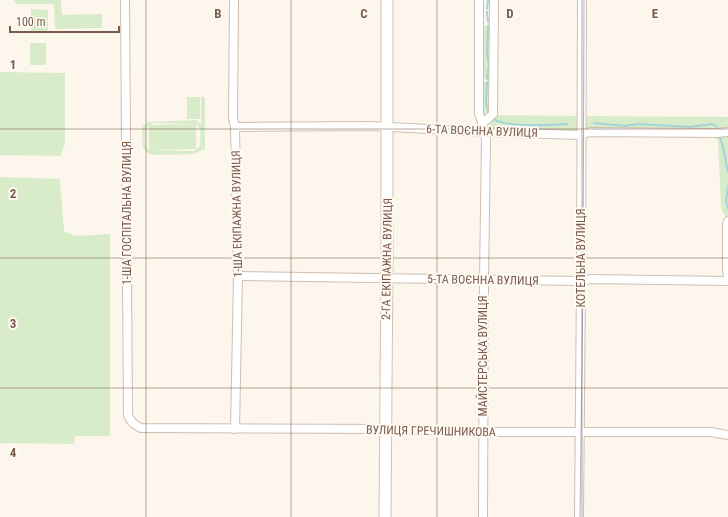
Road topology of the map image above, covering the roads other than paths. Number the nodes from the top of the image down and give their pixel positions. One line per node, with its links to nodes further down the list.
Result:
1 (125, 0): 20 (street, 1-ША ГОСПІТАЛЬНА ВУЛИЦЯ)
2 (234, 0): 8 (street, 1-ША ЕКІПАЖНА ВУЛИЦЯ)
3 (387, 0): 9 (street, 2-ГА ЕКІПАЖНА ВУЛИЦЯ)
4 (480, 0): 7 (street, МАЙСТЕРСЬКА ВУЛИЦЯ)
5 (494, 0): 7 (street)
6 (582, 0): 12 (street, КОТЕЛЬНА ВУЛИЦЯ)
7 (483, 123): 10 (street, МАЙСТЕРСЬКА ВУЛИЦЯ)
8 (235, 127): 9 (street, 6-ТА ВОЄННА ВУЛИЦЯ); 15 (street, 1-ША ЕКІПАЖНА ВУЛИЦЯ)
9 (387, 127): 10 (street, 6-ТА ВОЄННА ВУЛИЦЯ); 16 (street, 2-ГА ЕКІПАЖНА ВУЛИЦЯ)
10 (484, 132): 12 (street, 6-ТА ВОЄННА ВУЛИЦЯ); 17 (street, МАЙСТЕРСЬКА ВУЛИЦЯ)
11 (728, 132): 12 (street, 6-ТА ВОЄННА ВУЛИЦЯ)
12 (582, 134): 18 (street, КОТЕЛЬНА ВУЛИЦЯ)
13 (728, 221): 14 (street)
14 (728, 274)
15 (238, 276): 16 (street, 5-ТА ВОЄННА ВУЛИЦЯ); 21 (street, 1-ША ЕКІПАЖНА ВУЛИЦЯ)
16 (387, 278): 17 (street, 5-ТА ВОЄННА ВУЛИЦЯ); 22 (street, 2-ГА ЕКІПАЖНА ВУЛИЦЯ)
17 (484, 280): 18 (street, 5-ТА ВОЄННА ВУЛИЦЯ); 23 (street, МАЙСТЕРСЬКА ВУЛИЦЯ)
18 (581, 281): 19 (street, 5-ТА ВОЄННА ВУЛИЦЯ); 24 (street, КОТЕЛЬНА ВУЛИЦЯ)
19 (728, 281)
20 (134, 425): 21 (street, ВУЛИЦЯ ГРЕЧИШНИКОВА)
21 (235, 429): 22 (street, ВУЛИЦЯ ГРЕЧИШНИКОВА)
22 (385, 429): 23 (street, ВУЛИЦЯ ГРЕЧИШНИКОВА); 26 (street, 2-ГА ЕКІПАЖНА ВУЛИЦЯ)
23 (483, 432): 24 (street, ВУЛИЦЯ ГРЕЧИШНИКОВА); 27 (street, МАЙСТЕРСЬКА ВУЛИЦЯ)
24 (580, 433): 25 (street, ВУЛИЦЯ ГРЕЧИШНИКОВА); 28 (street, КОТЕЛЬНА ВУЛИЦЯ)
25 (728, 435)
26 (385, 517)
27 (483, 517)
28 (579, 517)

